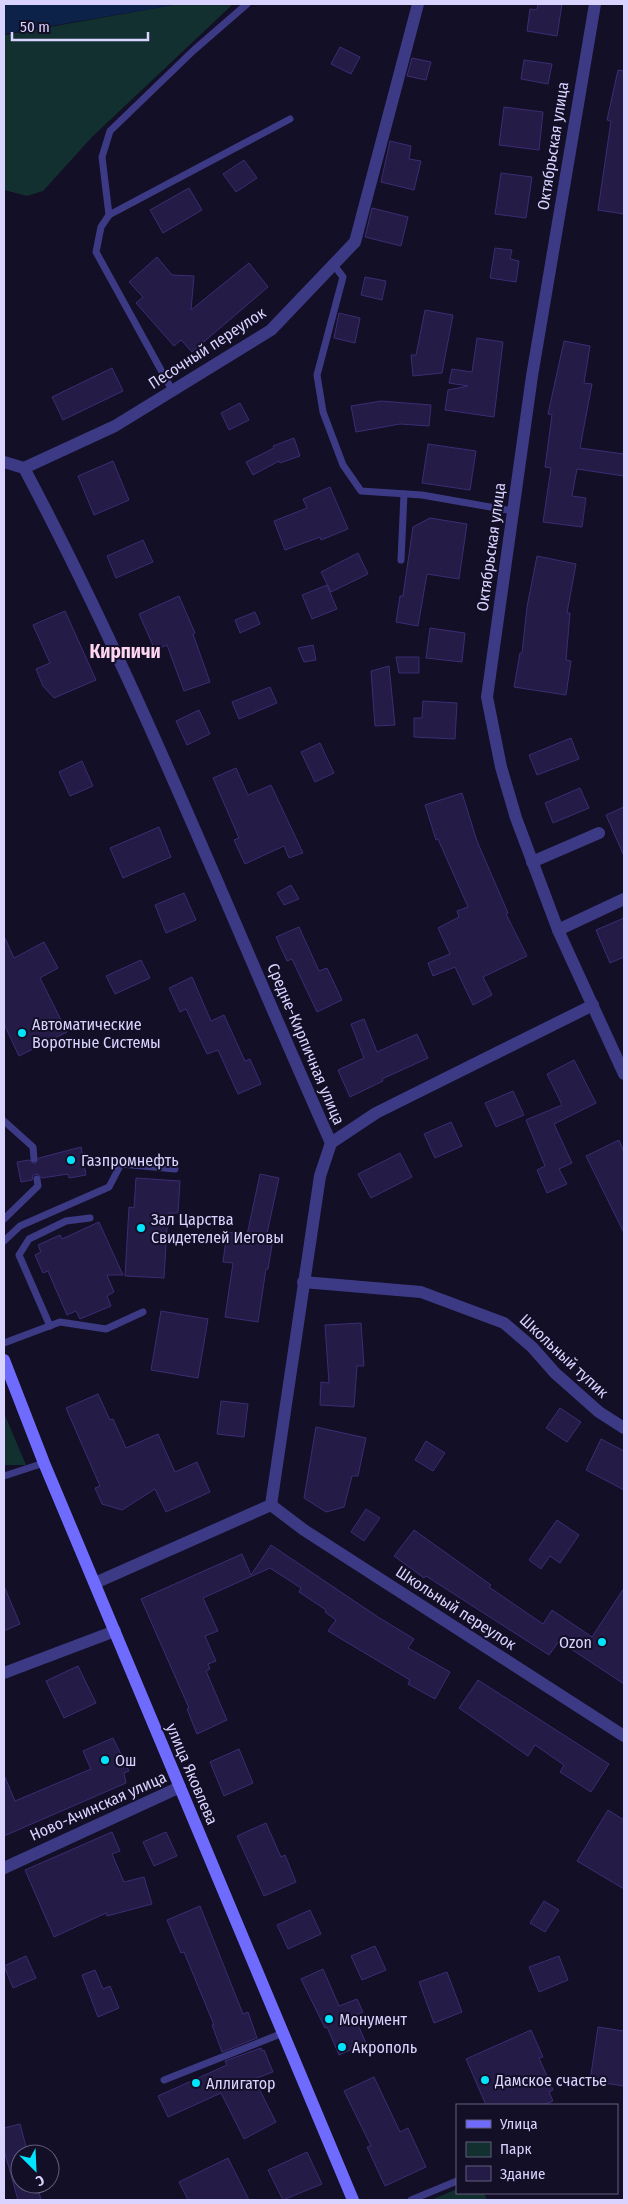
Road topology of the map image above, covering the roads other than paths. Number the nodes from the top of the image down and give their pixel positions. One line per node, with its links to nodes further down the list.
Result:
1 (247, 4): 5 (lane)
2 (418, 4): 6 (street, Песочный переулок)
3 (594, 4): 11 (street, Октябрьская улица)
4 (290, 118): 5 (lane)
5 (109, 215): 7 (lane)
6 (333, 264): 7 (street, Песочный переулок); 10 (lane)
7 (172, 390): 9 (street, Песочный переулок)
8 (4, 462): 9 (street)
9 (24, 468): 20 (street, Средне-Кирпичная улица)
10 (404, 494): 11 (lane); 12 (lane)
11 (513, 511): 14 (street, Октябрьская улица)
12 (401, 560)
13 (599, 833): 14 (street)
14 (532, 862): 16 (street, Октябрьская улица)
15 (624, 899): 16 (street)
16 (558, 930): 17 (street, Октябрьская улица)
17 (593, 1005): 18 (street, Октябрьская улица); 20 (street)
18 (624, 1074)
19 (4, 1121): 21 (lane)
20 (331, 1142): 27 (street, Средне-Кирпичная улица)
21 (34, 1158)
22 (175, 1169): 26 (lane)
23 (37, 1179): 25 (lane)
24 (90, 1218): 29 (lane)
25 (4, 1219)
26 (4, 1241)
27 (303, 1282): 32 (street, Школьный тупик); 35 (street, Средне-Кирпичная улица)
28 (143, 1312): 29 (lane)
29 (50, 1326): 30 (lane)
30 (4, 1343)
31 (4, 1360): 33 (main road, улица Яковлева)
32 (624, 1428)
33 (44, 1464): 34 (lane); 36 (main road, улица Яковлева)
34 (4, 1476)
35 (271, 1505): 36 (street); 39 (street, Школьный переулок)
36 (94, 1583): 37 (main road, улица Яковлева)
37 (114, 1631): 38 (street); 40 (main road, улица Яковлева)
38 (4, 1674)
39 (624, 1736)
40 (180, 1787): 41 (street, Ново-Ачинская улица); 42 (main road, улица Яковлева)
41 (4, 1868)
42 (283, 2033): 43 (lane); 45 (main road, улица Яковлева)
43 (164, 2080)
44 (456, 2181): 46 (lane)
45 (353, 2200)
46 (411, 2200)

